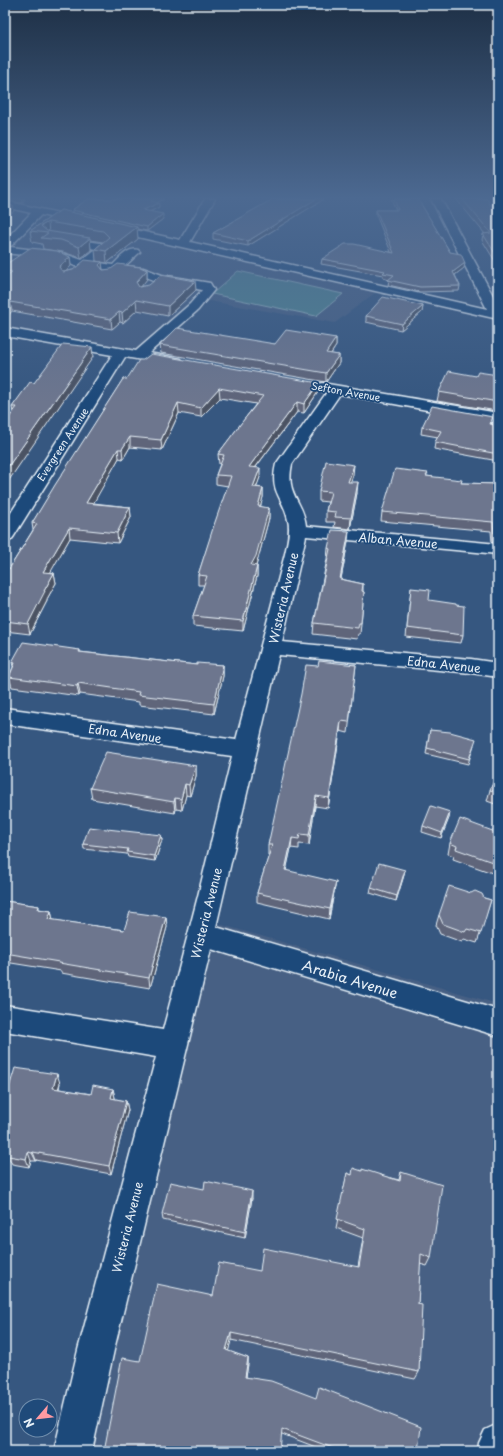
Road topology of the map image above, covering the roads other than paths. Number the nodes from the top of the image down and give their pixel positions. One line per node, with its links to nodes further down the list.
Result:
1 (82, 267): 6 (street)
2 (100, 267): 5 (street)
3 (284, 267): 10 (street)
4 (472, 267): 10 (street)
5 (116, 269): 7 (street); 8 (street)
6 (74, 273)
7 (159, 278): 9 (street); 13 (street)
8 (101, 281)
9 (149, 287)
10 (497, 315)
11 (5, 332): 12 (street)
12 (121, 352): 13 (street); 19 (street, Evergreen Avenue)
13 (139, 355): 14 (street)
14 (191, 365)
15 (306, 384): 16 (street, Sefton Avenue)
16 (336, 389): 17 (street, Sefton Avenue); 18 (street, Wisteria Avenue)
17 (498, 418)
18 (298, 530): 20 (street, Alban Avenue); 21 (street, Wisteria Avenue)
19 (5, 536)
20 (498, 549)
21 (271, 648): 22 (street, Edna Avenue); 24 (street, Wisteria Avenue)
22 (498, 670)
23 (5, 716): 24 (street, Edna Avenue)
24 (246, 750): 25 (street, Wisteria Avenue)
25 (201, 934): 27 (street, Arabia Avenue); 28 (street, Wisteria Avenue)
26 (5, 1018): 28 (street)
27 (498, 1023)
28 (173, 1046): 30 (street, Wisteria Avenue)
29 (498, 1443): 31 (street)
30 (73, 1451)
31 (497, 1451)

